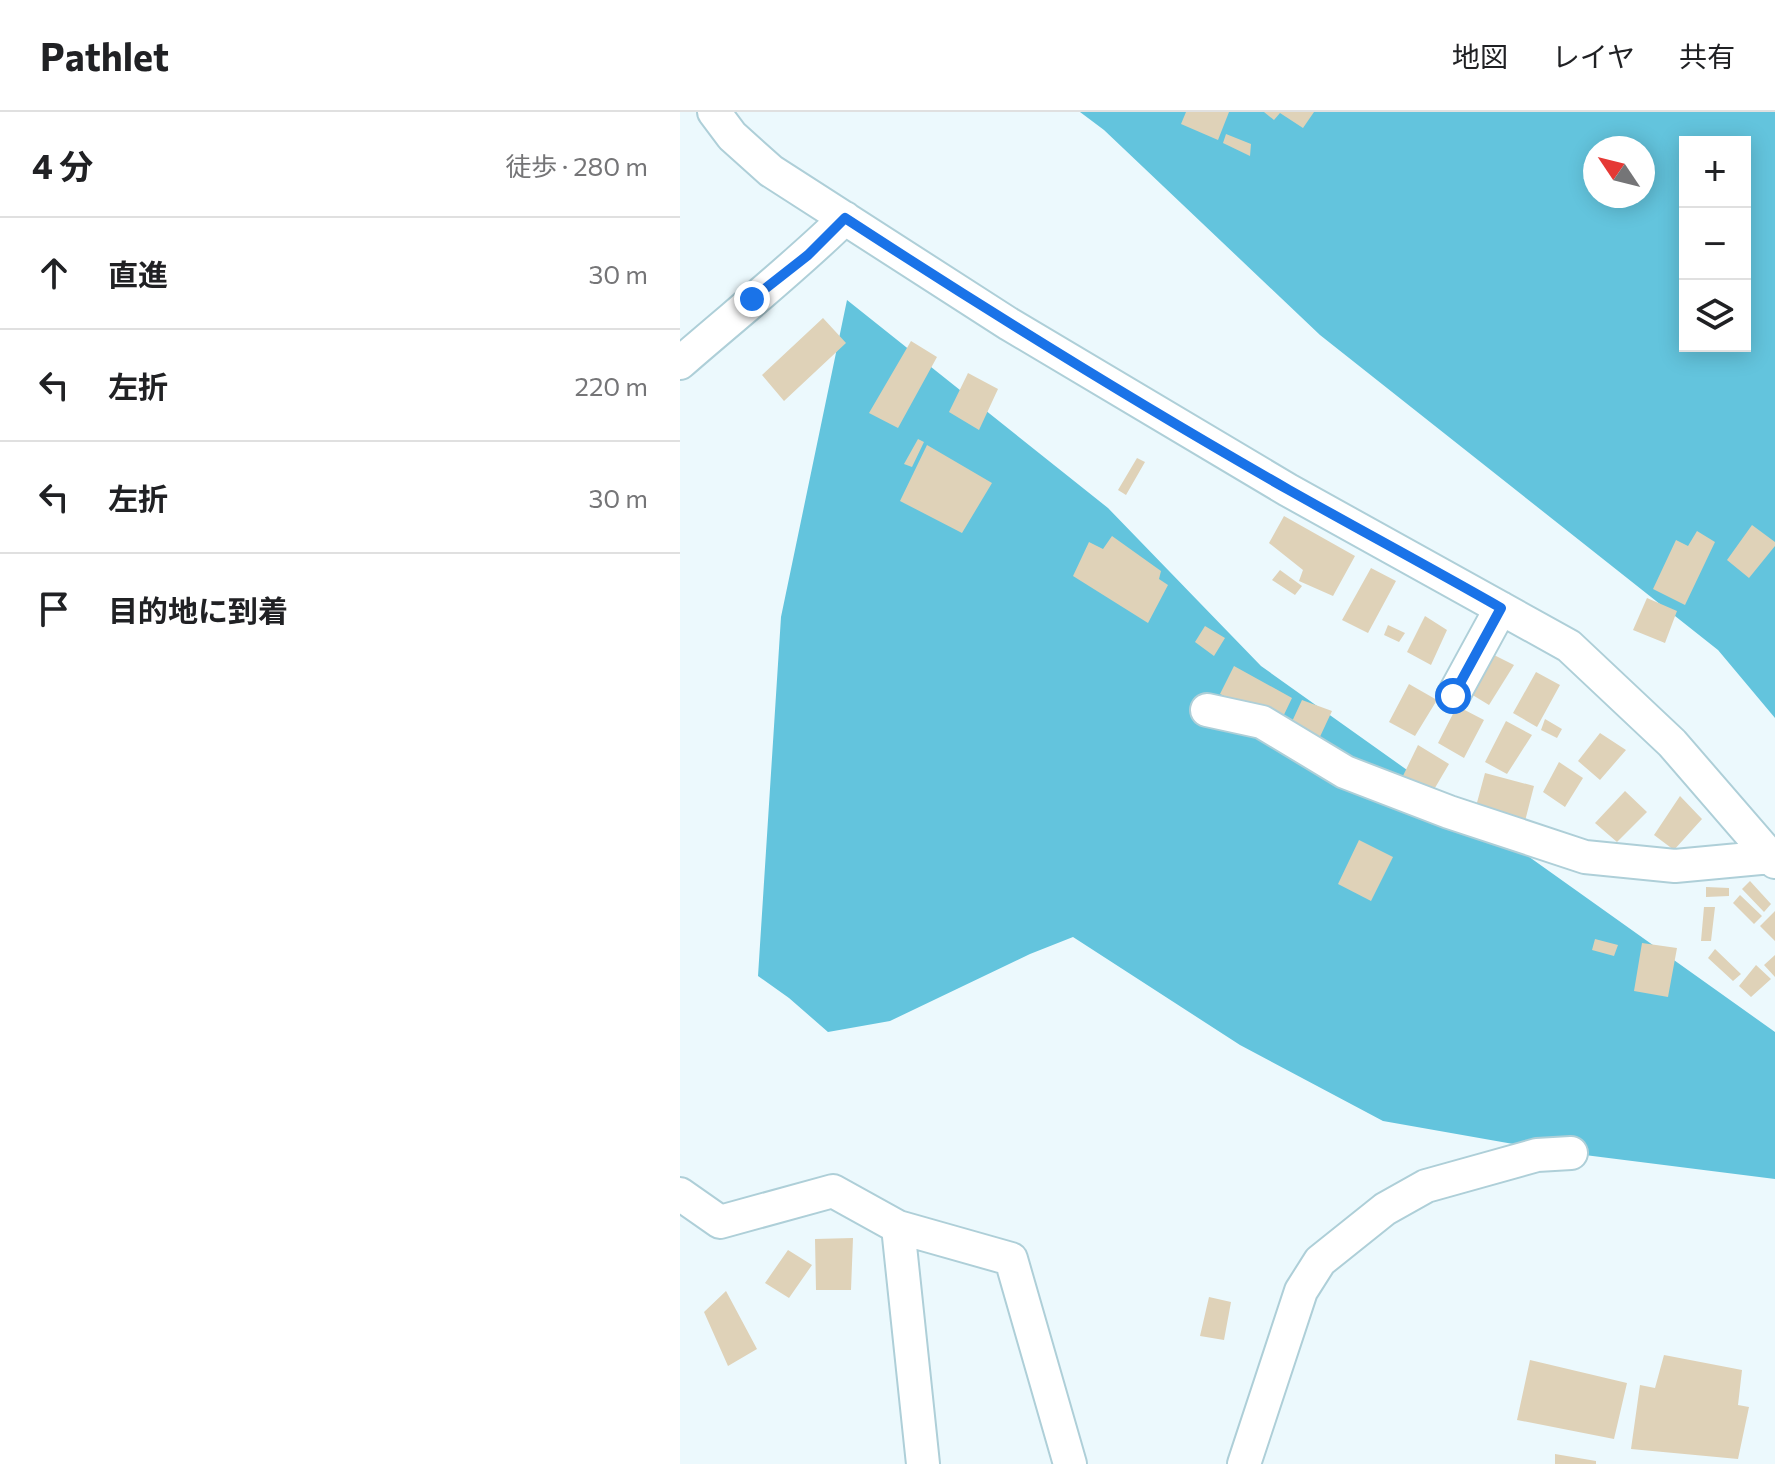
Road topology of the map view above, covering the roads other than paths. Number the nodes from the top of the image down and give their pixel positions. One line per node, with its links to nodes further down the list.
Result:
1 (714, 112): 2 (street)
2 (845, 218): 3 (street); 4 (street)
3 (680, 363)
4 (1501, 608): 5 (street); 7 (street)
5 (1453, 696)
6 (1207, 710): 7 (street)
7 (1773, 860)
8 (1571, 1153): 13 (street)
9 (680, 1194): 10 (street)
10 (898, 1227): 11 (street); 12 (street)
11 (923, 1464)
12 (1070, 1464)
13 (1244, 1464)

